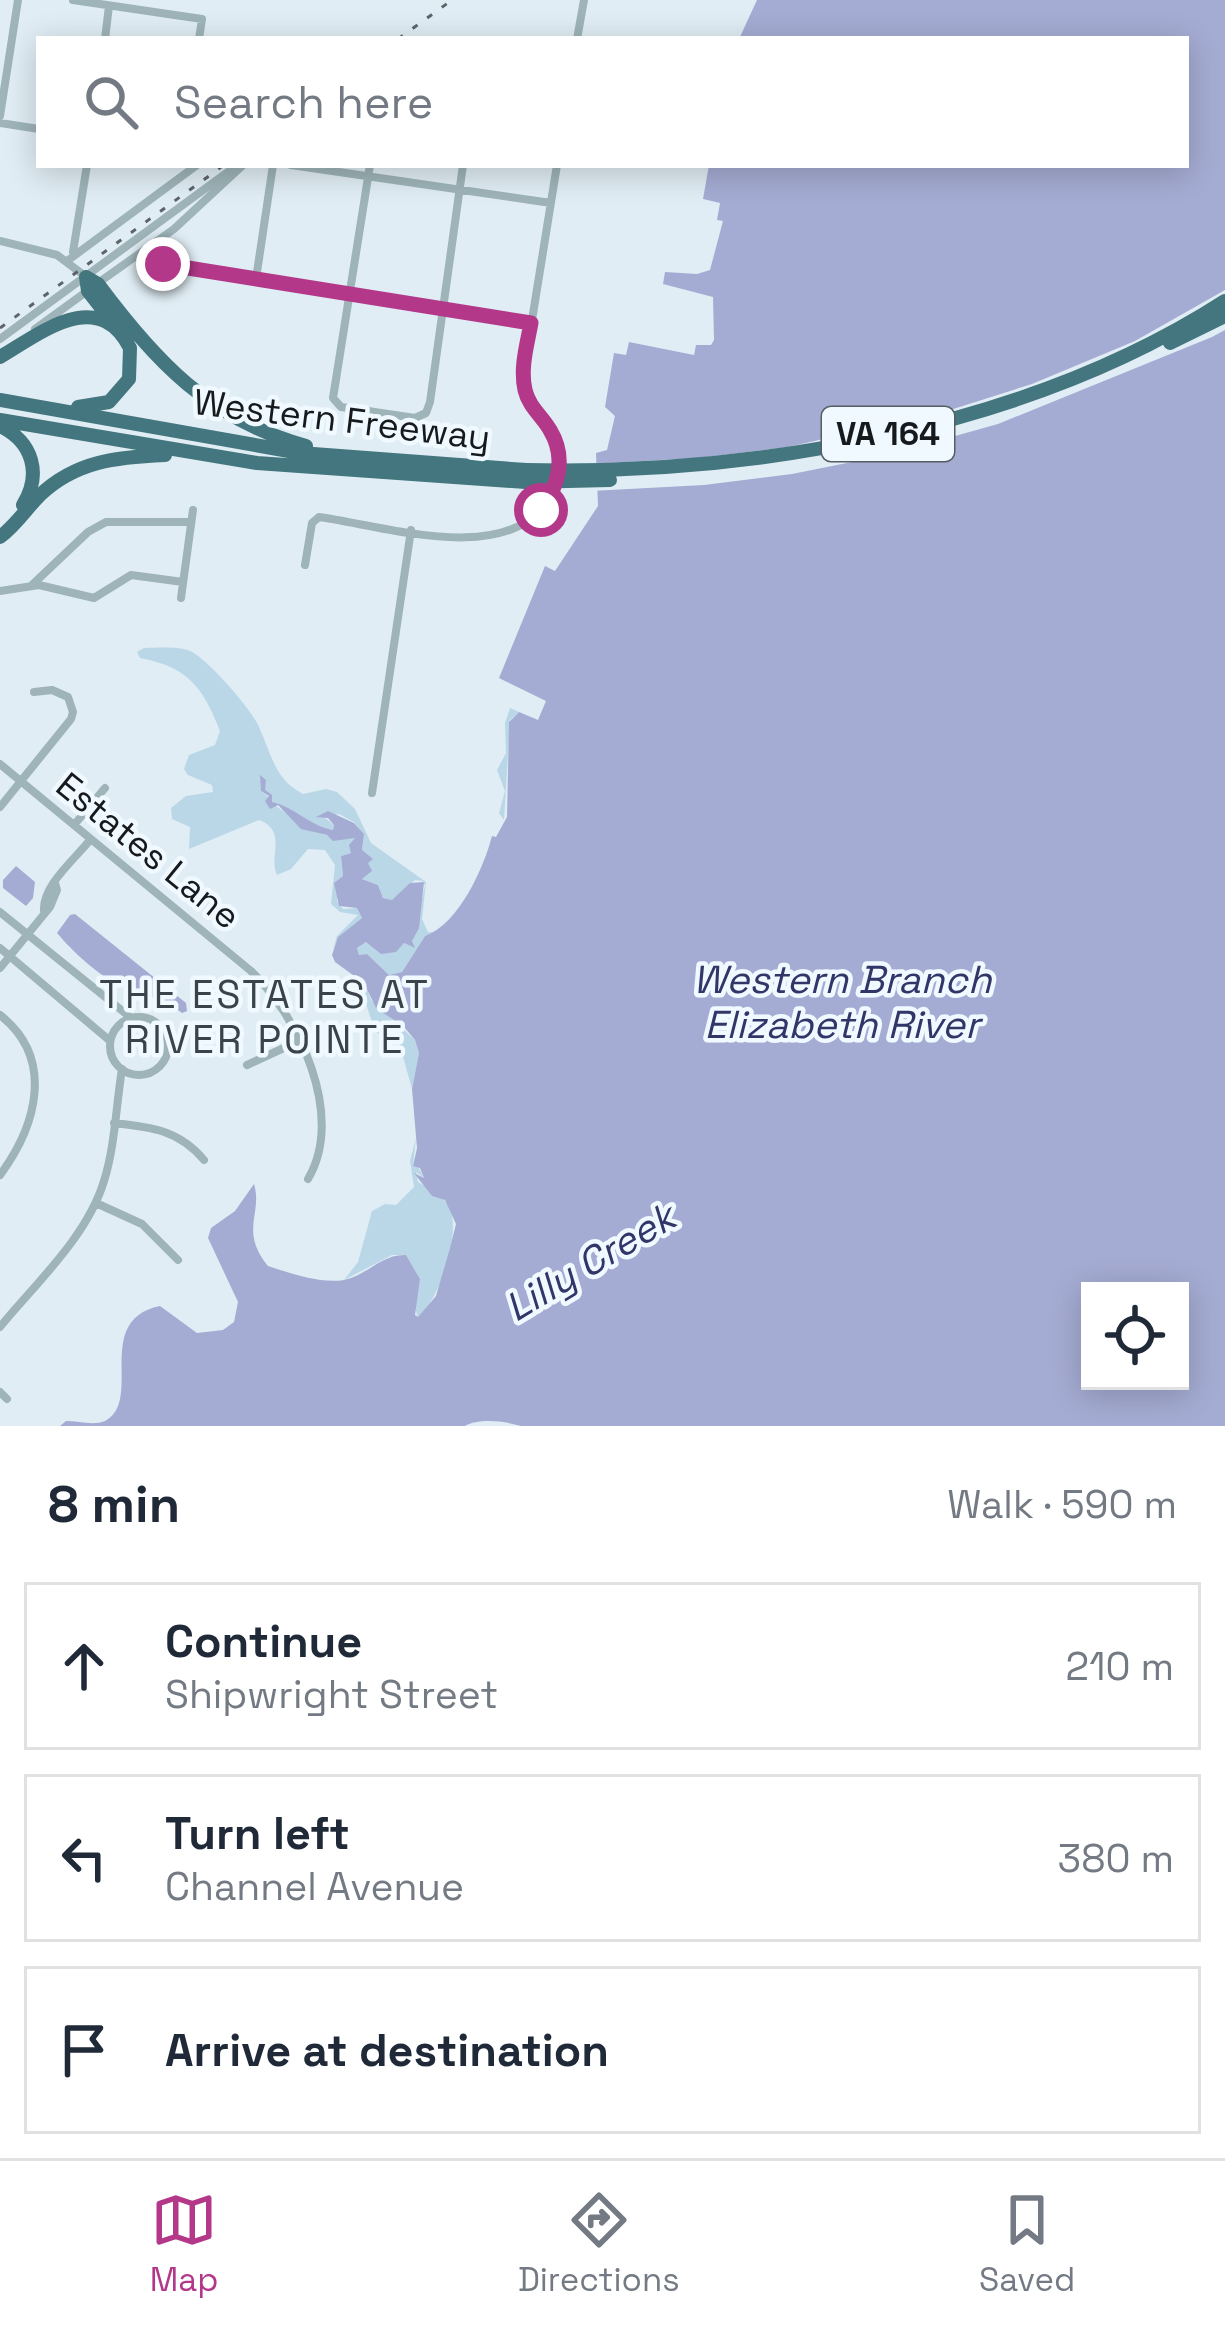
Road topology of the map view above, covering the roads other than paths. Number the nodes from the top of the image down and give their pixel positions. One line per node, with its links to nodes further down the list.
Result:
1 (18, 0): 8 (street)
2 (73, 0): 4 (street)
3 (584, 0): 7 (street)
4 (110, 6): 5 (street); 6 (street)
5 (105, 36)
6 (199, 36)
7 (578, 36)
8 (0, 119): 9 (street)
9 (36, 128)
10 (87, 168): 22 (street)
11 (193, 168): 22 (street)
12 (236, 168): 25 (street)
13 (272, 168): 24 (street)
14 (310, 168): 18 (street)
15 (370, 168): 18 (street)
16 (462, 168): 19 (street)
17 (557, 168): 20 (street)
18 (368, 177): 19 (street); 26 (street)
19 (458, 190): 20 (street); 28 (street)
20 (551, 203): 30 (street)
21 (0, 241): 22 (street)
22 (68, 261): 25 (street)
23 (163, 264): 24 (street)
24 (256, 279): 26 (street)
25 (90, 284): 31 (highway); 32 (street); 33 (street); 37 (highway)
26 (348, 294): 28 (street); 28 (street)
27 (1225, 301): 38 (highway, Western Freeway / VA 164, bridge)
28 (444, 309): 30 (street)
29 (1225, 316): 38 (highway, Western Freeway / VA 164, bridge)
30 (531, 323): 41 (street)
31 (116, 328): 33 (highway); 34 (highway)
32 (0, 339)
33 (0, 356)
34 (0, 399): 37 (highway, Western Freeway / VA 164)
35 (0, 423): 36 (highway, Western Freeway / VA 164); 42 (highway)
36 (197, 454): 38 (highway, Western Freeway / VA 164); 42 (highway)
37 (358, 458): 38 (highway, Western Freeway / VA 164)
38 (526, 476)
39 (193, 510): 40 (street)
40 (191, 522): 44 (street); 45 (street)
41 (411, 530): 43 (street); 52 (street)
42 (0, 533)
43 (305, 565)
44 (183, 582): 45 (street); 47 (street)
45 (32, 585): 46 (street)
46 (0, 591)
47 (181, 598)
48 (34, 692): 50 (street)
49 (0, 764): 50 (street, Estates Lane)
50 (21, 782): 53 (street); 54 (street, Estates Lane)
51 (105, 788): 54 (street)
52 (372, 793)
53 (0, 807)
54 (74, 825): 55 (street, Estates Lane)
55 (90, 839): 57 (street); 64 (street, Estates Lane)
56 (0, 912): 57 (street)
57 (27, 934): 59 (street); 62 (street)
58 (0, 949): 59 (street)
59 (9, 956): 60 (street); 63 (street)
60 (0, 968)
61 (0, 1015): 69 (street)
62 (131, 1018): 63 (street); 66 (street)
63 (110, 1040): 66 (street)
64 (302, 1040): 65 (street); 70 (street, Estates Lane)
65 (247, 1065)
66 (122, 1070): 67 (street)
67 (114, 1123): 68 (street); 71 (street)
68 (204, 1160)
69 (0, 1175)
70 (308, 1179)
71 (96, 1203): 72 (street); 73 (street)
72 (178, 1260)
73 (0, 1327)

